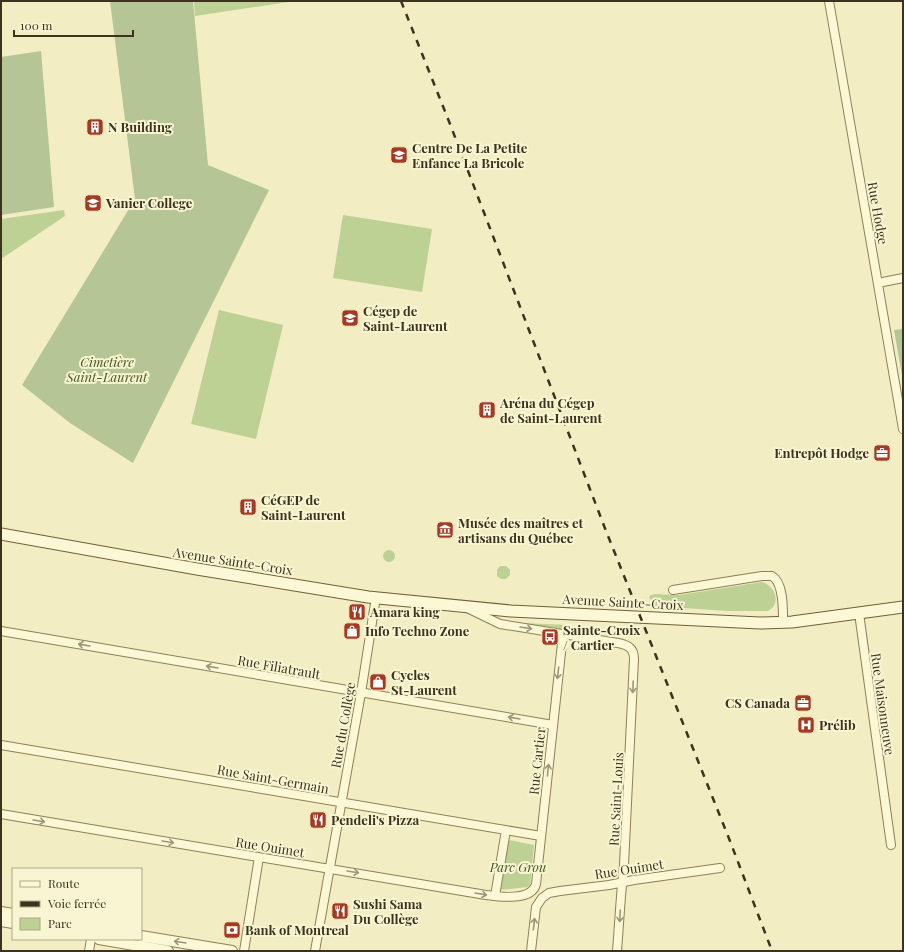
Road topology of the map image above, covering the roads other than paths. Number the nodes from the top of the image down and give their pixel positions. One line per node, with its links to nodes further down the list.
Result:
1 (829, 1): 3 (street, Rue Hodge)
2 (903, 278): 3 (street)
3 (878, 283): 4 (street, Rue Hodge)
4 (903, 429)
5 (1, 534): 7 (main road, Avenue Sainte-Croix)
6 (674, 590): 11 (street, Avenue Sainte-Croix)
7 (376, 597): 8 (main road, Avenue Sainte-Croix); 15 (street, Rue du Collège)
8 (462, 606): 11 (main road, Avenue Sainte-Croix); 13 (street, Avenue Sainte-Croix, one-way to 13)
9 (903, 607): 10 (main road, Avenue Sainte-Croix)
10 (859, 613): 11 (main road, Avenue Sainte-Croix); 22 (street, Rue Maisonneuve)
11 (783, 622)
12 (1, 631): 15 (street, Rue Filiatrault, one-way to 12)
13 (563, 634): 14 (street, Avenue Sainte-Croix); 16 (street, Rue Cartier, one-way to 16)
14 (632, 649): 26 (street, Rue Saint-Louis, one-way to 26)
15 (361, 693): 16 (street, Rue Filiatrault, one-way to 15); 18 (street, Rue du Collège)
16 (553, 725): 21 (street, Rue Cartier, one-way to 16)
17 (1, 745): 18 (street, Rue Saint-Germain)
18 (341, 802): 20 (street, Rue Saint-Germain); 25 (street, Rue du Collège)
19 (1, 814): 23 (street, Rue Ouimet, one-way to 23)
20 (506, 830): 21 (street, Rue Saint-Germain); 28 (street)
21 (541, 836): 27 (street, Rue Cartier)
22 (891, 845)
23 (259, 857): 25 (street, Rue Ouimet); 39 (street)
24 (720, 868): 26 (street, Rue Ouimet)
25 (330, 869): 28 (street, Rue Ouimet, one-way to 28); 40 (street, Rue du Collège)
26 (623, 883): 41 (street, Rue Ouimet, one-way to 26); 42 (street, Rue Saint-Louis, one-way to 42)
27 (533, 890): 28 (street, Rue Ouimet)
28 (496, 896)
29 (1, 912): 30 (street)
30 (12, 914)
31 (1, 921): 32 (street)
32 (12, 923)
33 (142, 936): 38 (street, one-way to 33)
34 (91, 940): 36 (street)
35 (105, 940): 37 (street)
36 (89, 951)
37 (168, 951)
38 (232, 951)
39 (244, 951)
40 (315, 951)
41 (531, 951)
42 (617, 951)

